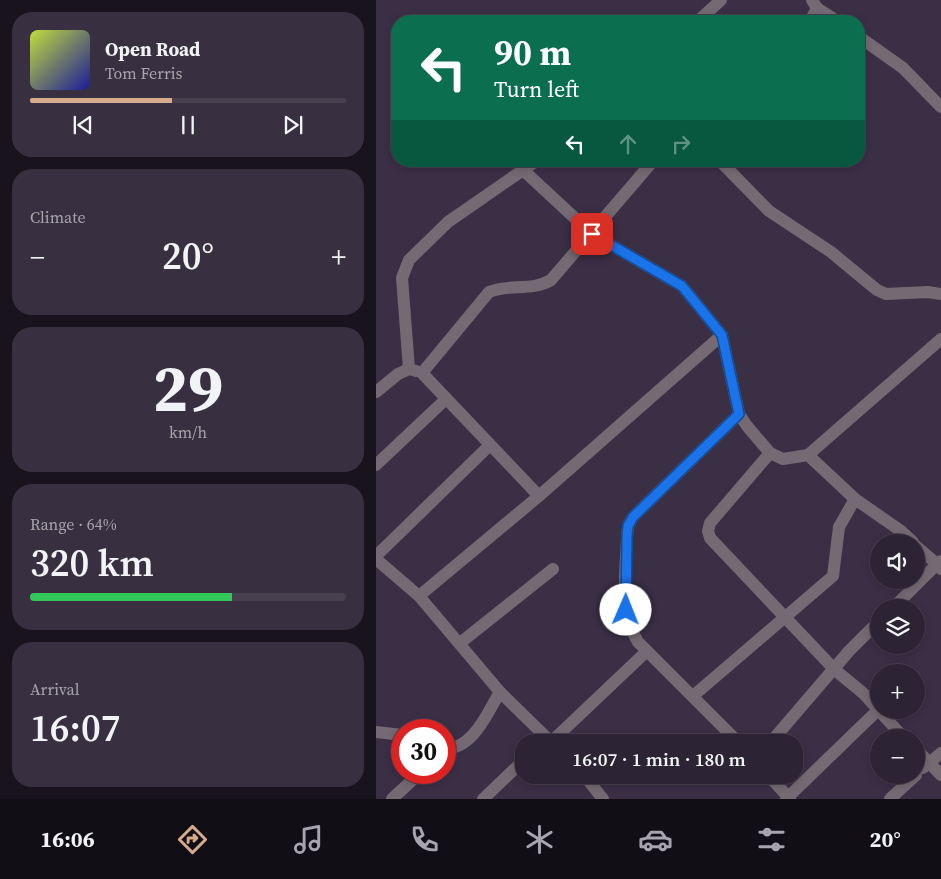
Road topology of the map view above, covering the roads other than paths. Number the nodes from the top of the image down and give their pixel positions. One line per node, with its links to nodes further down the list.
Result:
1 (720, 0): 3 (street)
2 (815, 4): 4 (street)
3 (704, 15)
4 (829, 15)
5 (865, 41): 6 (street)
6 (941, 107)
7 (527, 167): 10 (street)
8 (648, 167): 11 (street)
9 (726, 167): 12 (street)
10 (523, 170): 11 (street); 15 (street)
11 (592, 234): 13 (street); 16 (street)
12 (941, 294)
13 (722, 335): 19 (street); 24 (street)
14 (941, 339): 22 (street)
15 (409, 369): 16 (street); 17 (street)
16 (422, 373): 18 (street)
17 (376, 392)
18 (446, 399): 20 (street); 23 (street)
19 (739, 414): 21 (street); 36 (street)
20 (490, 445): 24 (street); 28 (street)
21 (770, 453): 22 (street); 33 (street)
22 (808, 455): 25 (street)
23 (376, 465)
24 (539, 496): 31 (street)
25 (855, 499): 26 (street); 33 (street)
26 (904, 534)
27 (925, 553): 29 (street)
28 (376, 558): 31 (street)
29 (939, 565): 32 (street)
30 (553, 568): 35 (street)
31 (419, 596): 35 (street)
32 (903, 599)
33 (785, 617): 37 (street); 39 (street)
34 (870, 630): 37 (street)
35 (460, 644): 38 (street)
36 (647, 651): 39 (street); 47 (street)
37 (835, 670): 40 (street); 49 (street)
38 (500, 692): 46 (street); 50 (street)
39 (693, 696): 48 (street)
40 (870, 701)
41 (870, 718): 61 (street)
42 (886, 719): 43 (street)
43 (896, 729)
44 (376, 732): 45 (street)
45 (391, 734)
46 (543, 734)
47 (559, 734)
48 (730, 734)
49 (778, 734)
50 (456, 747)
51 (941, 753): 53 (street)
52 (925, 757): 53 (street)
53 (930, 762): 54 (street); 56 (street)
54 (925, 767)
55 (515, 769): 63 (street)
56 (941, 775)
57 (408, 784): 62 (street)
58 (592, 784): 64 (street)
59 (776, 784): 61 (street)
60 (906, 784): 65 (street)
61 (788, 798)
62 (392, 799)
63 (483, 799)
64 (604, 799)
65 (890, 799)

